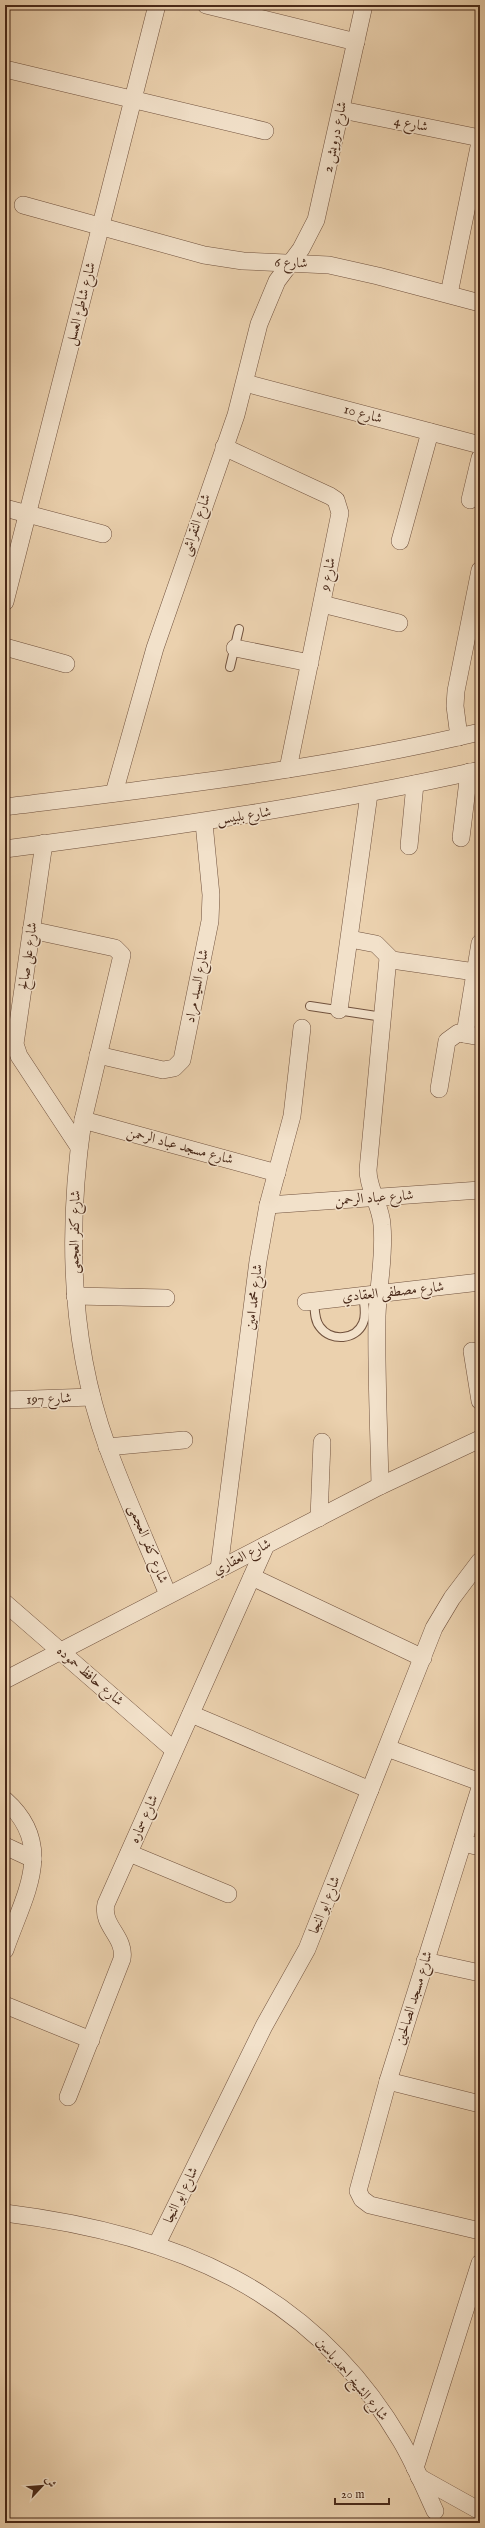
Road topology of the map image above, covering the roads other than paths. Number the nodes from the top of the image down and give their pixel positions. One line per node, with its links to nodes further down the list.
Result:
1 (156, 5): 6 (street, شارع شاطئ العسل)
2 (206, 5): 4 (street)
3 (364, 5): 4 (street, شارع درويش 2)
4 (356, 42): 7 (street, شارع درويش 2)
5 (5, 69): 6 (street)
6 (132, 99): 8 (street); 12 (street, شارع شاطئ العسل)
7 (342, 110): 9 (street, شارع 4); 13 (street, شارع درويش 2)
8 (265, 131)
9 (480, 138)
10 (480, 142): 14 (street)
11 (23, 205): 12 (street, شارع 6)
12 (100, 227): 13 (street, شارع 6); 23 (street, شارع شاطئ العسل)
13 (290, 262): 14 (street, شارع 6); 16 (street, شارع النقراشى)
14 (449, 294): 15 (street, شارع 6)
15 (480, 303)
16 (245, 383): 17 (street, شارع 10); 19 (street, شارع النقراشى)
17 (430, 432): 18 (street, شارع 10); 25 (street)
18 (480, 445)
19 (224, 447): 28 (street, شارع 9); 41 (street, شارع النقراشى)
20 (480, 458): 21 (street)
21 (470, 500)
22 (5, 508): 23 (street)
23 (27, 514): 24 (street); 27 (street, شارع شاطئ العسل)
24 (103, 534)
25 (400, 541)
26 (480, 570): 37 (street)
27 (5, 602)
28 (322, 604): 29 (street); 33 (street, شارع 9)
29 (399, 623)
30 (239, 629): 32 (lane)
31 (5, 647): 34 (street)
32 (235, 648): 33 (street); 35 (lane)
33 (310, 663): 38 (street, شارع 9)
34 (66, 664)
35 (230, 667)
36 (480, 732): 37 (street)
37 (459, 737): 38 (street)
38 (288, 769): 41 (street)
39 (475, 771): 40 (street, شارع بلبيس); 45 (street)
40 (415, 784): 42 (street, شارع بلبيس); 47 (street)
41 (114, 794): 43 (street)
42 (369, 794): 44 (street, شارع بلبيس); 50 (street)
43 (5, 807)
44 (204, 823): 46 (street, شارع بلبيس); 59 (street, شارع السيد مراد)
45 (461, 838)
46 (44, 843): 48 (street, شارع بلبيس); 49 (street, شارع على صالح)
47 (409, 846)
48 (5, 848)
49 (31, 930): 59 (street, شارع كفر العجمى); 62 (street, شارع على صالح)
50 (350, 939): 52 (street); 55 (street)
51 (480, 943): 53 (street)
52 (388, 958): 53 (street); 56 (street)
53 (475, 972): 58 (street)
54 (310, 1006): 55 (lane)
55 (339, 1010): 56 (lane)
56 (383, 1017): 65 (street)
57 (302, 1028): 63 (street, شارع محمد امين)
58 (473, 1035): 60 (street)
59 (98, 1054): 61 (street, شارع كفر العجمى)
60 (439, 1089)
61 (83, 1120): 62 (street, شارع كفر العجمى); 63 (street, شارع مسجد عباد الرحمن)
62 (79, 1147): 69 (street, شارع كفر العجمى)
63 (277, 1173): 66 (street, شارع محمد امين)
64 (480, 1190): 65 (street, شارع عباد الرحمن)
65 (374, 1199): 66 (street, شارع عباد الرحمن); 68 (street)
66 (268, 1205): 84 (street, شارع محمد امين)
67 (480, 1282): 68 (street, شارع مصطفى العقادي)
68 (371, 1294): 71 (street, شارع مصطفى العقادي); 71 (lane); 80 (street)
69 (75, 1296): 70 (street); 73 (street, شارع كفر العجمى)
70 (166, 1298)
71 (310, 1301)
72 (472, 1351): 75 (street)
73 (92, 1397): 74 (street, شارع 197); 79 (street, شارع كفر العجمى)
74 (5, 1400)
75 (480, 1401)
76 (480, 1439): 80 (street, شارع العقاري)
77 (184, 1440): 79 (street)
78 (322, 1442): 81 (street)
79 (107, 1446): 88 (street, شارع كفر العجمى)
80 (380, 1486): 81 (street, شارع العقاري)
81 (319, 1518): 82 (street, شارع العقاري)
82 (266, 1545): 84 (street, شارع العقاري); 85 (street, شارع سماره)
83 (480, 1561): 86 (street, شارع ابو النجا)
84 (219, 1569): 88 (street, شارع العقاري)
85 (252, 1577): 91 (street); 93 (street, شارع سماره)
86 (461, 1584): 87 (street); 91 (street, شارع ابو النجا)
87 (480, 1584)
88 (168, 1595): 90 (street, شارع العقاري)
89 (5, 1603): 90 (street, شارع حافظ حموده)
90 (60, 1650): 92 (street, شارع العقاري); 95 (street, شارع حافظ حموده)
91 (423, 1658): 94 (street, شارع ابو النجا)
92 (5, 1680)
93 (191, 1714): 95 (street, شارع سماره); 98 (street)
94 (387, 1748): 96 (street); 98 (street, شارع ابو النجا)
95 (174, 1750): 103 (street, شارع سماره)
96 (480, 1782)
97 (480, 1788): 100 (street, شارع مسجد الصالحين)
98 (370, 1790): 116 (street, شارع ابو النجا)
99 (5, 1800): 104 (street)
100 (463, 1843): 102 (street); 107 (street, شارع مسجد الصالحين)
101 (5, 1846): 104 (street)
102 (480, 1847)
103 (129, 1853): 105 (street); 110 (street, شارع سماره)
104 (34, 1859): 106 (street)
105 (228, 1894)
106 (5, 1950)
107 (425, 1961): 108 (street); 111 (street, شارع مسجد الصالحين)
108 (480, 1973)
109 (5, 2005): 110 (street)
110 (91, 2040): 112 (street, شارع سماره)
111 (388, 2081): 113 (street); 115 (street, شارع مسجد الصالحين)
112 (68, 2097)
113 (480, 2104)
114 (5, 2213): 116 (street, شارع الشيخ احمد ياسين)
115 (480, 2231)
116 (157, 2244): 118 (street, شارع الشيخ احمد ياسين)
117 (480, 2263): 118 (street)
118 (417, 2473): 119 (street, شارع الشيخ احمد ياسين); 120 (street)
119 (435, 2511)
120 (480, 2511)

